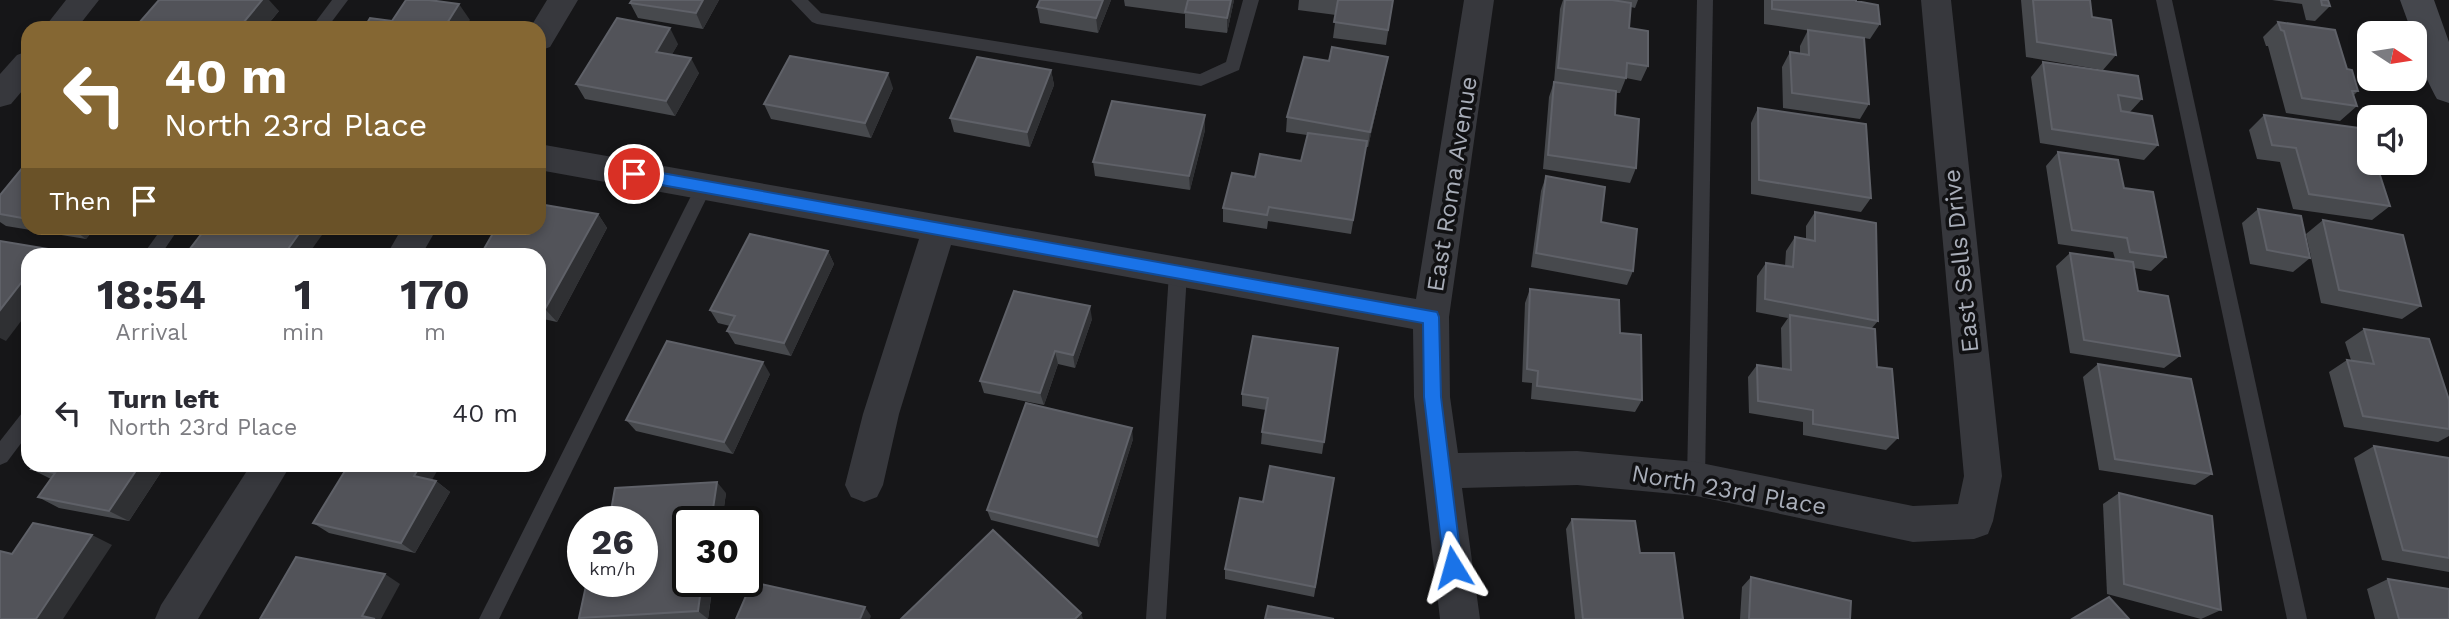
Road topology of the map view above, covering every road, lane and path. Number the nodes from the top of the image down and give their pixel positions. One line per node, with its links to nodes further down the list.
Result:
1 (84, 0): 11 (street)
2 (340, 0): 12 (lane)
3 (564, 0): 13 (street)
4 (799, 0): 5 (lane)
5 (1251, 0)
6 (1479, 0): 21 (street, East Roma Avenue)
7 (1705, 0): 26 (lane)
8 (1936, 0): 28 (street, East Sells Drive)
9 (2164, 0): 33 (lane)
10 (2417, 0): 15 (street)
11 (65, 21)
12 (324, 21)
13 (546, 28)
14 (21, 71): 16 (street)
15 (2449, 90)
16 (0, 95)
17 (546, 158): 18 (street)
18 (704, 187): 19 (street); 30 (lane)
19 (939, 230): 20 (street); 27 (street)
20 (1178, 273): 21 (street); 31 (lane)
21 (1431, 317): 24 (street, East Roma Avenue)
22 (21, 428): 23 (lane)
23 (0, 456)
24 (1440, 471): 26 (street, North 23rd Place); 32 (street, East Roma Avenue)
25 (267, 472): 29 (street)
26 (1696, 479): 28 (street, North 23rd Place)
27 (864, 485)
28 (1974, 521)
29 (175, 619)
30 (489, 619)
31 (1156, 619)
32 (1461, 619)
33 (2297, 619)

